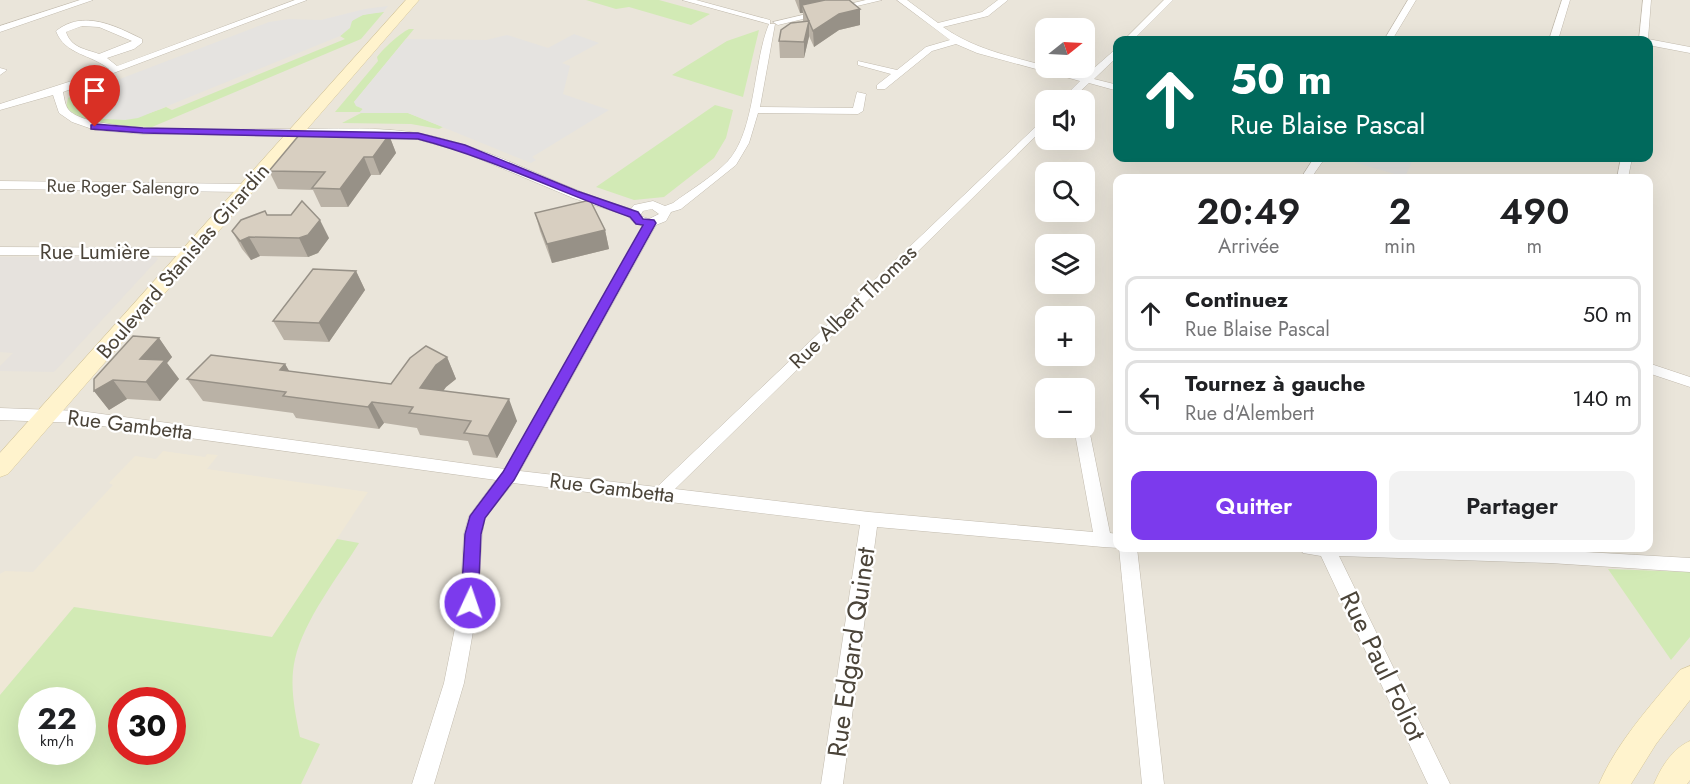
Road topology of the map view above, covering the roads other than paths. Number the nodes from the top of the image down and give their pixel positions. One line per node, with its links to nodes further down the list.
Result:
1 (89, 0): 14 (street)
2 (303, 0): 25 (street)
3 (413, 0): 36 (main road, Boulevard Stanislas Girardin)
4 (686, 0): 12 (street)
5 (878, 0): 12 (street)
6 (901, 0): 13 (street)
7 (1004, 0): 13 (street)
8 (1169, 0): 15 (street)
9 (1412, 0): 16 (street)
10 (1566, 0): 17 (street)
11 (1647, 0): 18 (street)
12 (772, 23): 34 (street)
13 (935, 26): 19 (street)
14 (0, 29)
15 (1132, 36)
16 (1390, 36)
17 (1554, 36)
18 (1643, 36)
19 (957, 41): 26 (street); 27 (street)
20 (1653, 43): 21 (street)
21 (1690, 50)
22 (1113, 55): 27 (street)
23 (100, 57): 23 (street); 25 (street)
24 (861, 63): 26 (street)
25 (117, 70): 30 (street)
26 (897, 73): 28 (street)
27 (1088, 80): 29 (street); 31 (street)
28 (881, 87)
29 (1113, 87)
30 (57, 90): 33 (street); 36 (street)
31 (1077, 90)
32 (861, 94): 34 (street)
33 (0, 107)
34 (754, 110): 39 (street)
35 (1035, 131): 51 (street, Rue Albert Thomas)
36 (297, 132): 38 (main road, Boulevard Stanislas Girardin); 40 (street)
37 (0, 185): 38 (street, Rue Roger Salengro)
38 (247, 188): 43 (main road, Boulevard Stanislas Girardin)
39 (664, 210): 40 (street); 41 (street)
40 (634, 214): 41 (street)
41 (650, 223): 50 (street)
42 (0, 251): 43 (street, Rue Lumière)
43 (191, 252): 47 (main road, Boulevard Stanislas Girardin)
44 (1653, 370): 45 (street)
45 (1690, 382)
46 (0, 414): 47 (street, Rue Gambetta)
47 (47, 416): 49 (main road, Boulevard Stanislas Girardin); 50 (street, Rue Gambetta)
48 (1084, 438): 53 (street)
49 (0, 468)
50 (508, 476): 51 (street, Rue Gambetta); 60 (street)
51 (660, 494): 52 (street, Rue Gambetta)
52 (869, 519): 53 (street, Rue Gambetta); 61 (street, Rue Edgard Quinet)
53 (1110, 540)
54 (1128, 552): 62 (street)
55 (1329, 552): 63 (street, Rue Paul Foliot)
56 (1568, 552): 57 (street)
57 (1690, 565)
58 (1690, 679): 64 (main road)
59 (1690, 755): 65 (main road)
60 (423, 784)
61 (832, 784)
62 (1153, 784)
63 (1439, 784)
64 (1614, 784)
65 (1669, 784)

